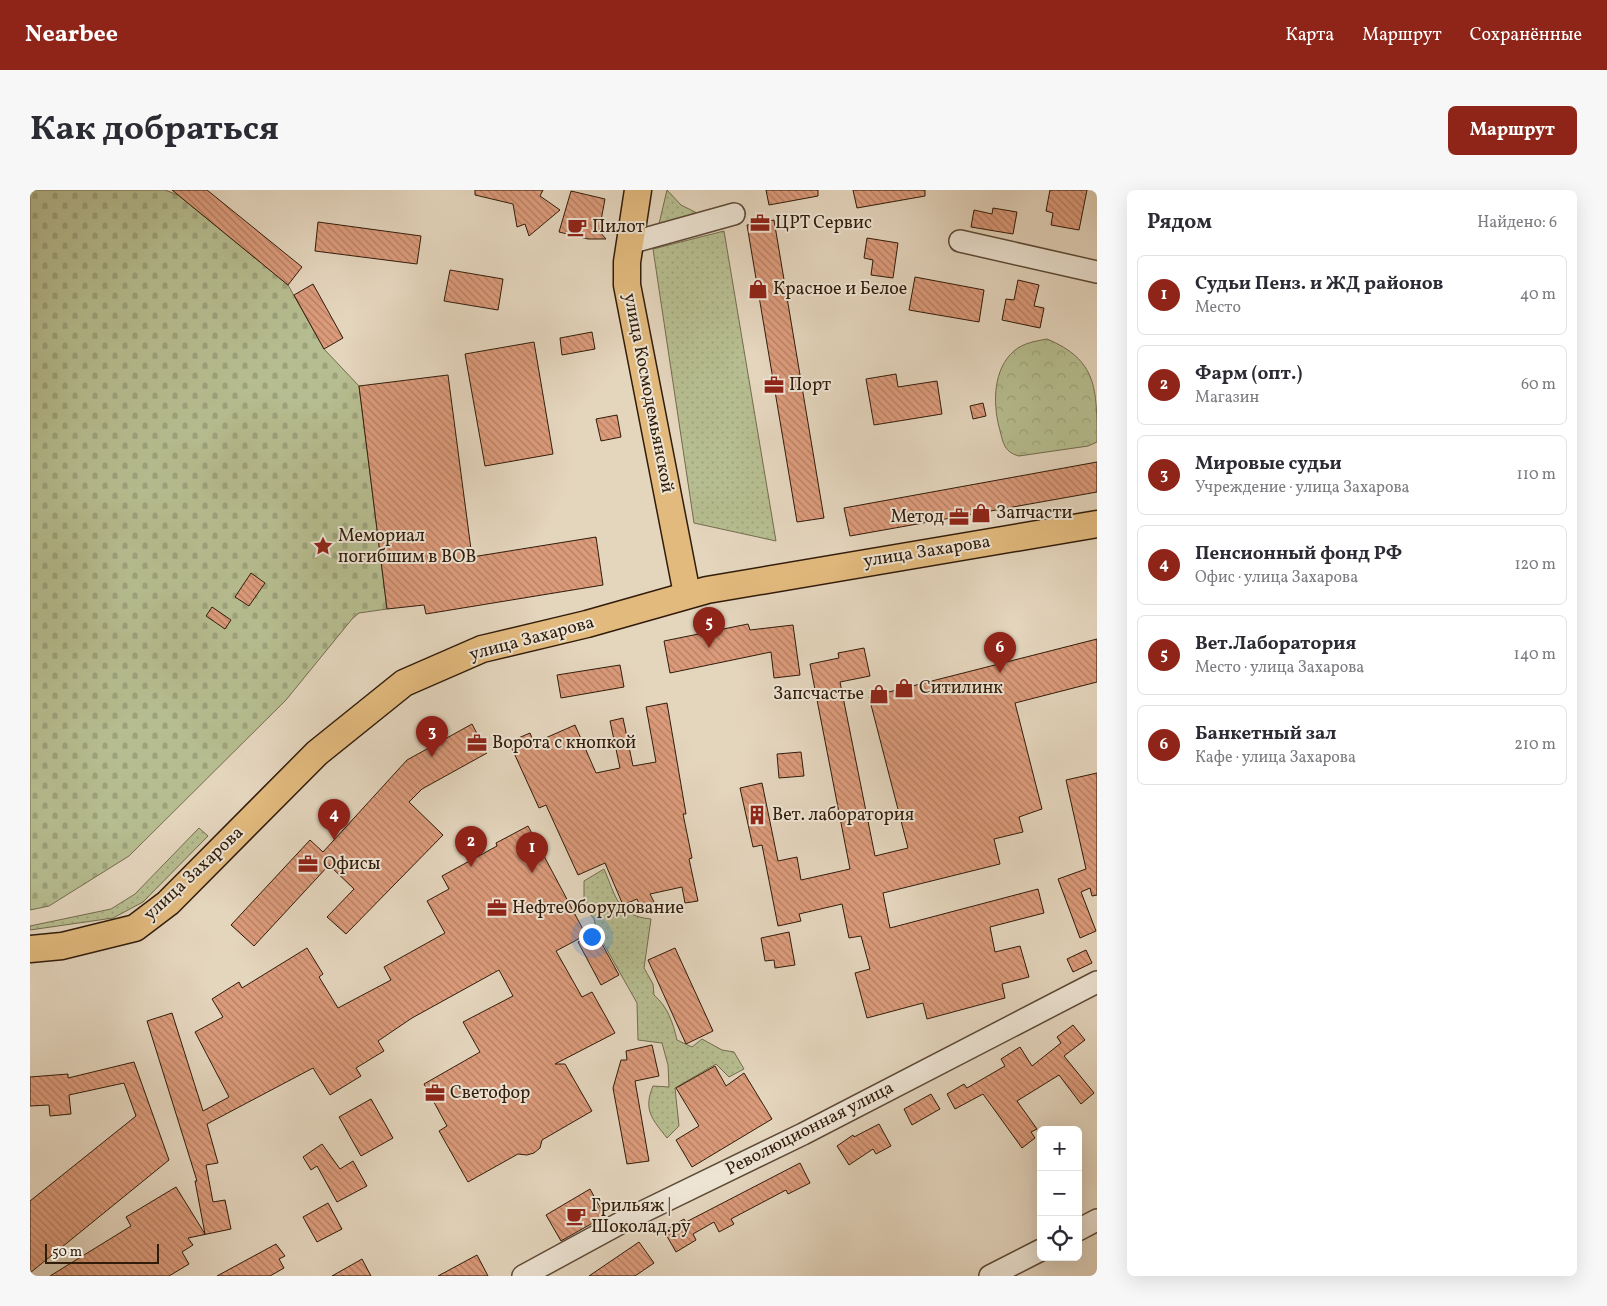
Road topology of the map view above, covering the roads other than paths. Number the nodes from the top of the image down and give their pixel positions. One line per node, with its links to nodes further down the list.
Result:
1 (638, 190): 4 (main road, улица Космодемьянской)
2 (734, 214): 4 (street)
3 (960, 241): 5 (street)
4 (630, 243): 7 (main road, улица Космодемьянской)
5 (1097, 272)
6 (1097, 524): 7 (main road, улица Захарова)
7 (687, 594): 8 (main road, улица Захарова)
8 (30, 949)
9 (1097, 982): 13 (street, Революционная улица)
10 (1097, 1220): 11 (street)
11 (1082, 1228)
12 (1037, 1252): 14 (street)
13 (523, 1276)
14 (990, 1276)

